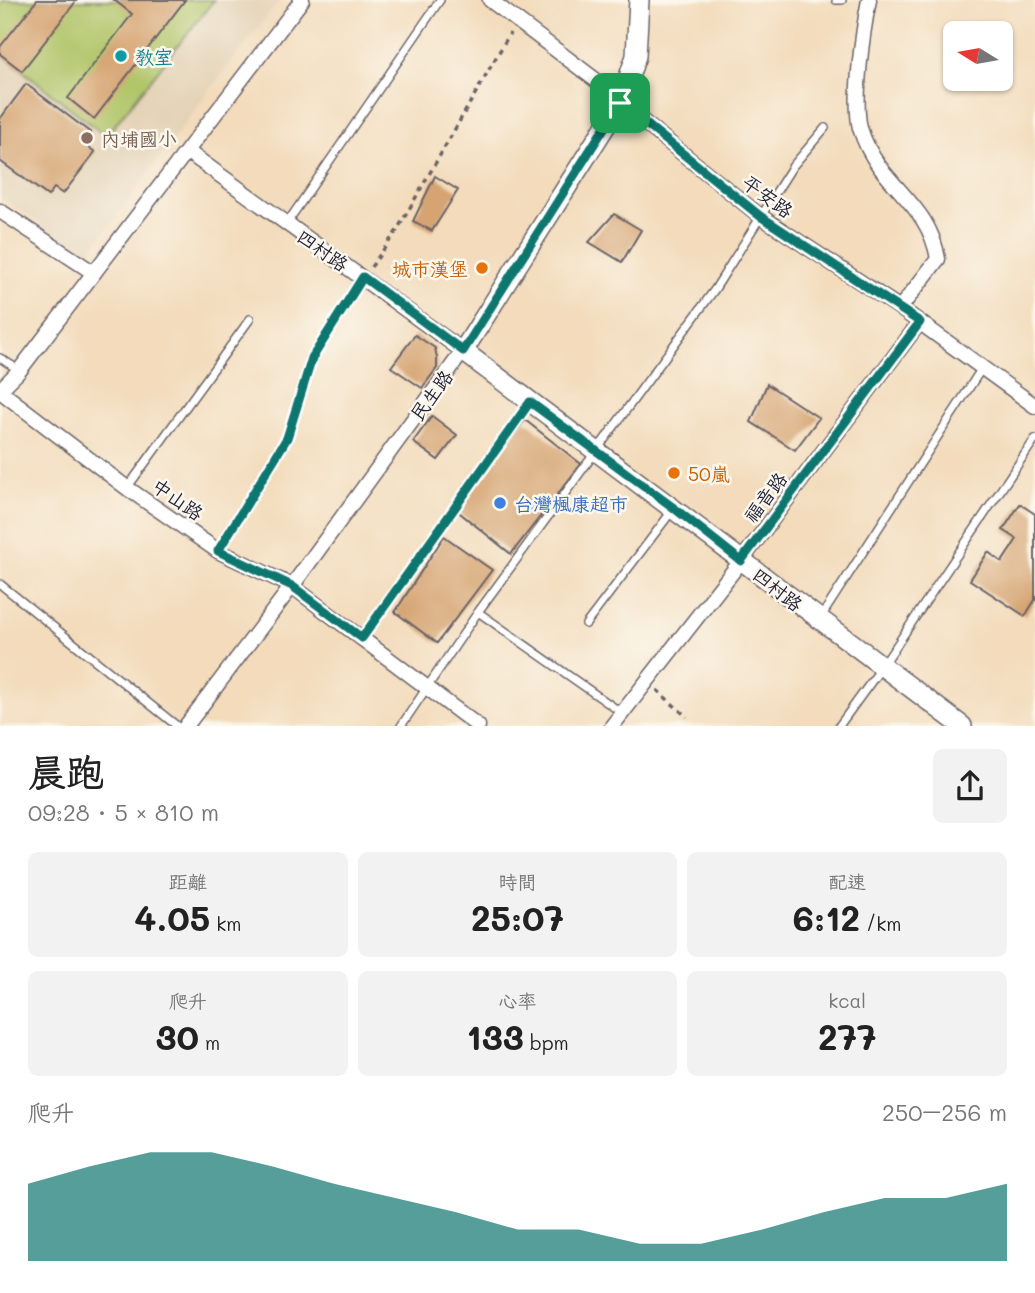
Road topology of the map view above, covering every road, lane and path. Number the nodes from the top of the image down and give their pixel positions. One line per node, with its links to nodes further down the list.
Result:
1 (302, 0): 11 (street)
2 (439, 0): 14 (lane)
3 (490, 0): 8 (street, 平安路)
4 (639, 0): 9 (main road, 民生路)
5 (836, 0): 6 (lane)
6 (842, 0)
7 (870, 0): 17 (street)
8 (516, 21): 9 (street, 平安路); 16 (path)
9 (620, 103): 13 (street, 平安路); 20 (main road, 民生路)
10 (825, 128): 13 (lane)
11 (188, 152): 14 (street, 四村路); 15 (street)
12 (0, 211): 15 (street)
13 (760, 216): 17 (street, 平安路); 28 (lane)
14 (286, 224): 16 (street, 四村路)
15 (94, 273): 23 (street)
16 (363, 277): 20 (street, 四村路); 31 (path)
17 (900, 308): 19 (street, 平安路)
18 (250, 319): 29 (lane)
19 (920, 322): 22 (street, 平安路); 32 (street, 福音路)
20 (463, 351): 25 (main road, 四村路); 34 (street, 民生路)
21 (0, 358): 23 (lane)
22 (983, 366): 26 (street, 平安路); 36 (lane)
23 (19, 371): 24 (street)
24 (0, 391): 29 (street, 中山路)
25 (530, 402): 28 (main road, 四村路); 38 (lane)
26 (1035, 406)
27 (1035, 439): 39 (lane)
28 (597, 451): 30 (main road, 四村路); 35 (lane)
29 (127, 488): 31 (street, 中山路)
30 (674, 508): 32 (main road, 四村路); 37 (lane)
31 (218, 551): 34 (street, 中山路)
32 (741, 561): 36 (main road, 四村路); 40 (street, 福音路)
33 (0, 584): 44 (lane)
34 (292, 586): 38 (street, 中山路); 45 (street, 民生路)
35 (478, 612): 41 (lane); 42 (lane)
36 (818, 620): 39 (main road, 四村路)
37 (586, 624)
38 (362, 638): 41 (street, 中山路)
39 (882, 667): 49 (lane); 50 (main road, 四村路)
40 (646, 680): 42 (street, 福音路); 43 (path)
41 (428, 687): 46 (lane); 47 (street, 中山路)
42 (622, 713): 48 (street, 福音路)
43 (687, 717)
44 (177, 726)
45 (186, 726)
46 (401, 726)
47 (478, 726)
48 (612, 726)
49 (839, 726)
50 (962, 726)

